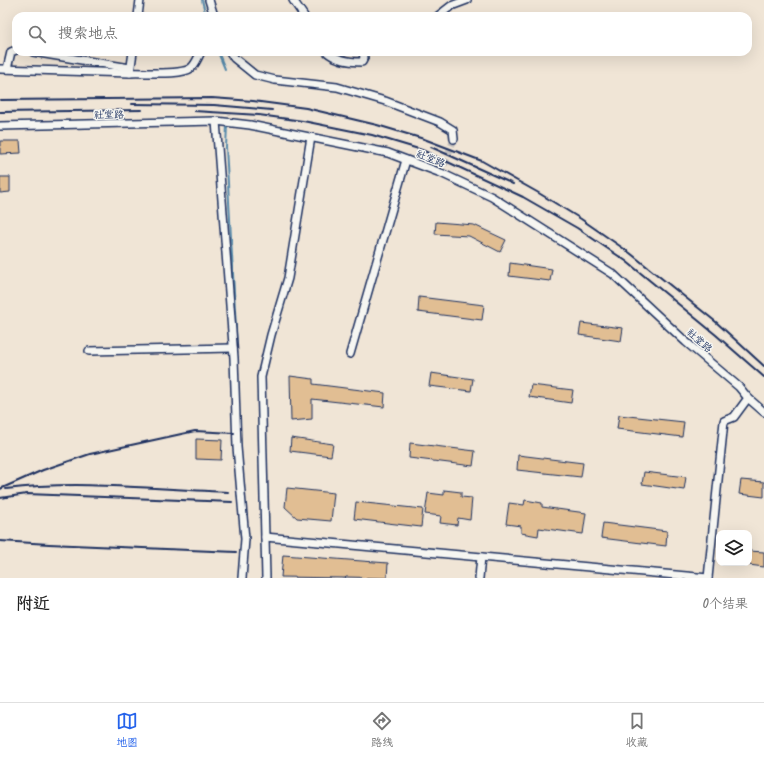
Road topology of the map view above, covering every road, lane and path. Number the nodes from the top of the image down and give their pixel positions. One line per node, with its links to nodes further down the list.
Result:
1 (140, 0): 5 (street)
2 (210, 0): 6 (street)
3 (293, 0): 7 (street)
4 (467, 0): 8 (street)
5 (138, 12)
6 (213, 12)
7 (301, 12)
8 (443, 12)
9 (12, 52): 16 (street)
10 (55, 56): 17 (street)
11 (132, 56): 17 (street)
12 (199, 56): 17 (street)
13 (233, 56): 21 (street)
14 (333, 56): 15 (street)
15 (364, 56)
16 (4, 69): 17 (street)
17 (130, 70)
18 (216, 121): 19 (street, 社堂路); 20 (street, 社堂路); 25 (street)
19 (0, 126)
20 (311, 137): 22 (street, 社堂路); 30 (street)
21 (454, 139)
22 (406, 160): 24 (street, 社堂路); 27 (street)
23 (444, 165): 24 (street)
24 (441, 173): 28 (street, 社堂路)
25 (233, 348): 26 (street); 32 (street)
26 (89, 351)
27 (350, 354)
28 (748, 398): 29 (street, 社堂路); 35 (street)
29 (764, 412)
30 (265, 538): 31 (street); 33 (street)
31 (481, 557): 34 (street); 35 (street)
32 (242, 578)
33 (266, 578)
34 (479, 578)
35 (708, 578)

